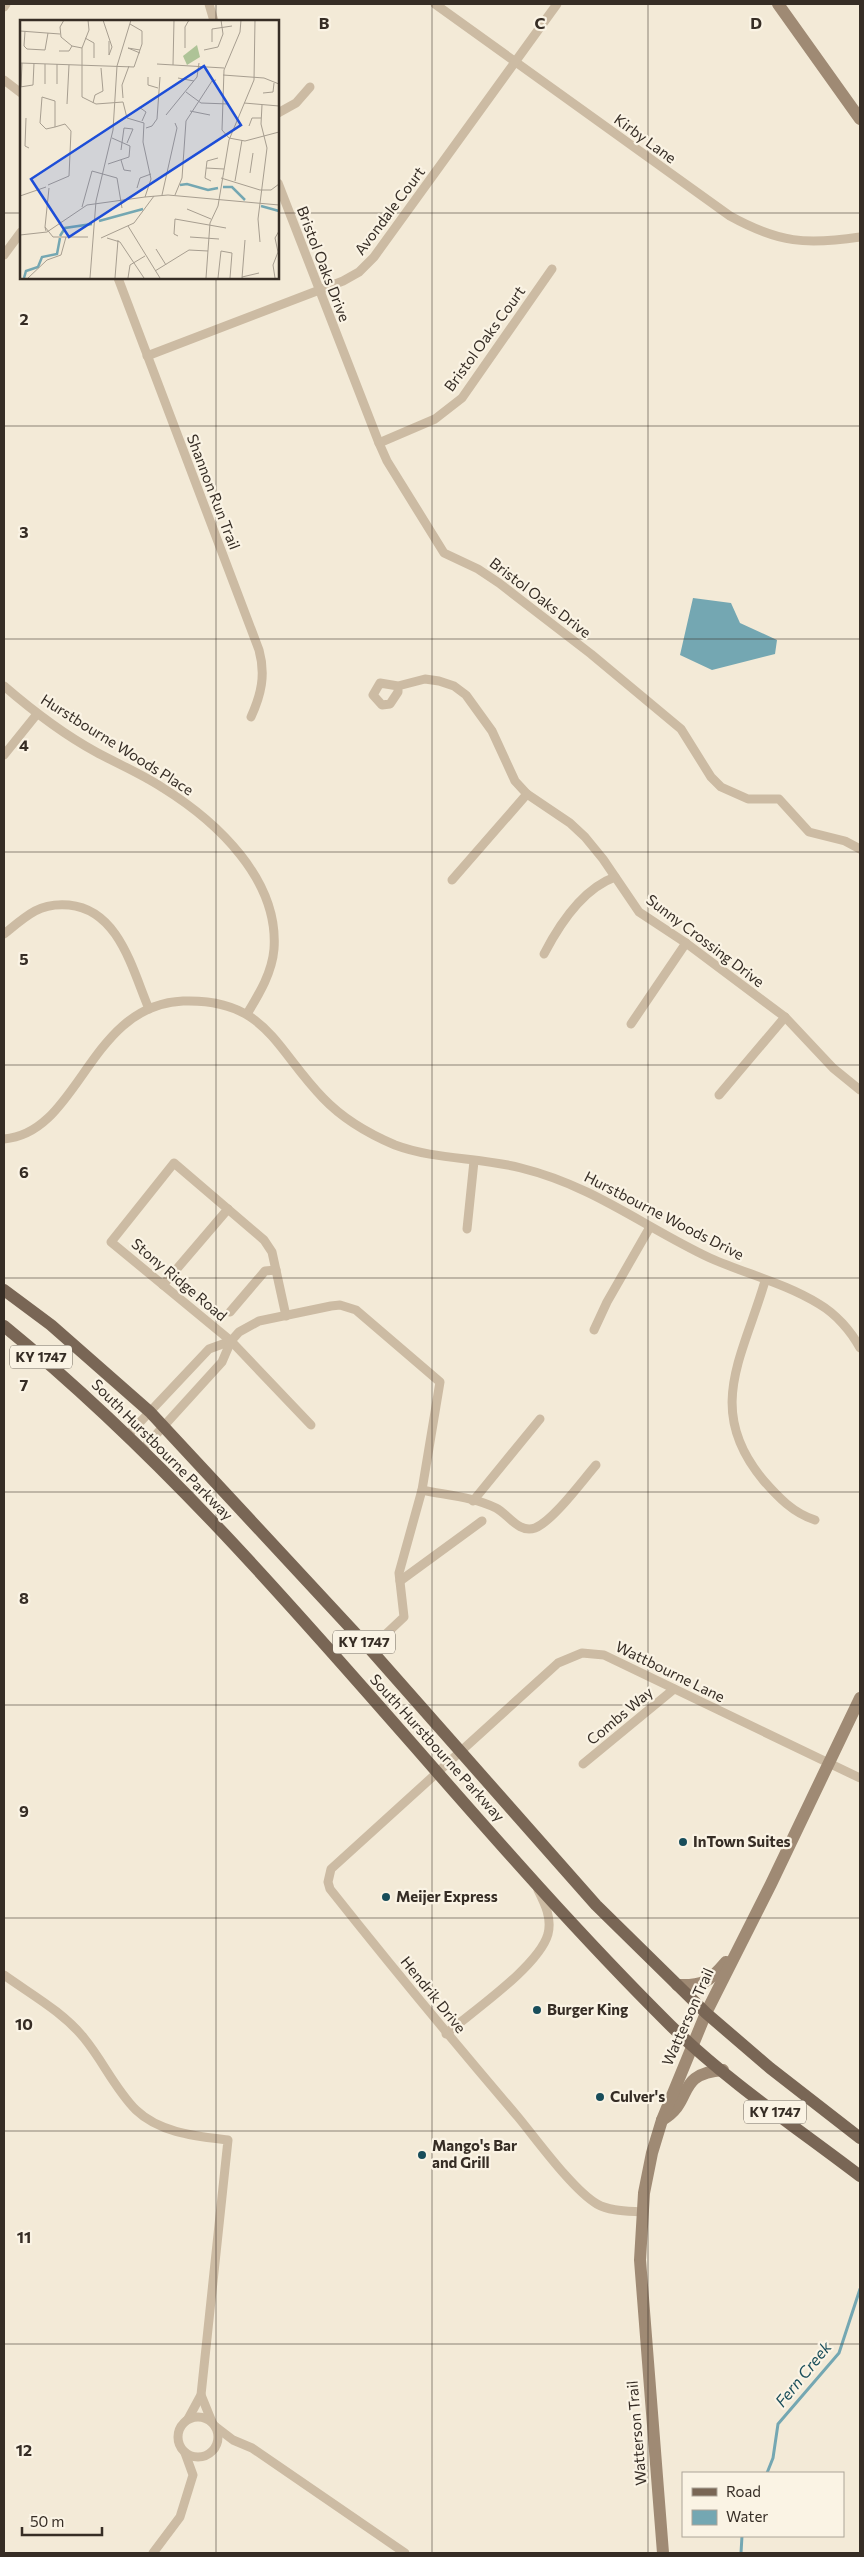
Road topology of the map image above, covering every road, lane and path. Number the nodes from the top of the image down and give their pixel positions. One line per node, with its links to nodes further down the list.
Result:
1 (209, 4): 5 (street)
2 (435, 4): 6 (street, Kirby Lane)
3 (557, 4): 6 (street, Avondale Court)
4 (778, 4): 11 (main road)
5 (214, 20)
6 (515, 62): 14 (street, Kirby Lane); 18 (street, Avondale Court)
7 (4, 80): 9 (street)
8 (310, 87): 10 (street)
9 (20, 92)
10 (279, 112)
11 (860, 119)
12 (279, 186): 18 (street, Bristol Oaks Drive)
13 (20, 233): 15 (street)
14 (860, 237)
15 (4, 255)
16 (552, 269): 20 (street, Bristol Oaks Court)
17 (118, 279): 19 (street, Shannon Run Trail)
18 (318, 291): 19 (street, Avondale Court); 20 (street, Bristol Oaks Drive)
19 (147, 356): 24 (street, Shannon Run Trail)
20 (378, 443): 27 (street, Bristol Oaks Drive)
21 (4, 686): 23 (street, Hurstbourne Woods Place)
22 (398, 686): 26 (street, Sunny Crossing Drive)
23 (37, 714): 25 (street); 34 (street, Hurstbourne Woods Place)
24 (250, 717)
25 (4, 755)
26 (527, 794): 28 (street, Sunny Crossing Drive); 29 (street)
27 (860, 849)
28 (615, 877): 31 (street, Sunny Crossing Drive); 32 (street)
29 (452, 880)
30 (4, 934): 33 (street)
31 (686, 942): 35 (street, Sunny Crossing Drive); 36 (street)
32 (544, 954)
33 (149, 1009): 34 (street, Hurstbourne Woods Drive); 39 (street, Hurstbourne Woods Drive)
34 (247, 1014): 40 (street, Hurstbourne Woods Drive)
35 (784, 1017): 37 (street, Sunny Crossing Drive); 38 (street)
36 (631, 1024)
37 (860, 1090)
38 (719, 1095)
39 (4, 1139)
40 (474, 1161): 42 (street, Hurstbourne Woods Drive); 43 (street)
41 (228, 1209): 44 (street, Stony Ridge Road); 46 (street); 46 (street, Stony Ridge Road)
42 (650, 1227): 45 (street, Hurstbourne Woods Drive); 51 (street)
43 (467, 1229)
44 (276, 1270): 48 (street); 49 (street, Stony Ridge Road)
45 (765, 1281): 53 (street, Hurstbourne Woods Drive); 63 (street)
46 (163, 1285): 52 (street, Stony Ridge Road)
47 (4, 1290): 54 (main road, South Hurstbourne Parkway / KY 1747)
48 (230, 1312)
49 (286, 1316): 52 (street); 61 (street)
50 (4, 1326): 58 (main road, South Hurstbourne Parkway / KY 1747)
51 (594, 1330)
52 (231, 1341): 54 (street); 56 (street, Stony Ridge Road); 57 (street)
53 (860, 1348)
54 (150, 1412): 57 (main road, South Hurstbourne Parkway / KY 1747); 58 (street)
55 (540, 1419): 62 (street)
56 (311, 1425)
57 (163, 1428): 59 (street); 66 (main road, South Hurstbourne Parkway / KY 1747)
58 (127, 1436): 59 (main road, South Hurstbourne Parkway / KY 1747)
59 (142, 1450): 72 (main road, South Hurstbourne Parkway / KY 1747)
60 (596, 1465): 62 (street)
61 (422, 1490): 62 (street); 65 (street)
62 (473, 1501)
63 (815, 1520)
64 (482, 1521): 65 (street)
65 (400, 1581): 66 (street)
66 (370, 1649): 69 (main road, South Hurstbourne Parkway / KY 1747)
67 (674, 1689): 69 (street, Wattbourne Lane); 70 (street, Wattbourne Lane); 71 (street, Combs Way)
68 (860, 1698): 70 (main road, Watterson Trail)
69 (461, 1753): 72 (street, Wattbourne Lane); 77 (main road, South Hurstbourne Parkway / KY 1747)
70 (829, 1763): 73 (street, Wattbourne Lane); 75 (main road, Watterson Trail)
71 (583, 1764)
72 (438, 1774): 74 (main road, South Hurstbourne Parkway / KY 1747); 79 (street, Hendrik Drive)
73 (860, 1778)
74 (536, 1885): 79 (street); 80 (main road, South Hurstbourne Parkway / KY 1747)
75 (738, 1947): 77 (main road); 78 (main road, Watterson Trail)
76 (4, 1975): 86 (street)
77 (677, 1985): 78 (main road, South Hurstbourne Parkway / KY 1747)
78 (706, 2013): 80 (main road, Watterson Trail); 83 (main road, South Hurstbourne Parkway / KY 1747)
79 (446, 2034): 85 (street, Hendrik Drive)
80 (692, 2045): 81 (main road, South Hurstbourne Parkway / KY 1747); 82 (main road, Watterson Trail)
81 (723, 2070): 82 (main road); 84 (main road, South Hurstbourne Parkway / KY 1747)
82 (662, 2120): 85 (main road, Watterson Trail)
83 (860, 2138)
84 (860, 2176)
85 (641, 2212): 94 (main road, Watterson Trail)
86 (201, 2396): 87 (street); 88 (street)
87 (188, 2419): 88 (street); 91 (street)
88 (214, 2424): 89 (street); 90 (street)
89 (233, 2440): 90 (street); 93 (street)
90 (216, 2447): 91 (street)
91 (185, 2453): 92 (street)
92 (153, 2553)
93 (405, 2553)
94 (663, 2553)

